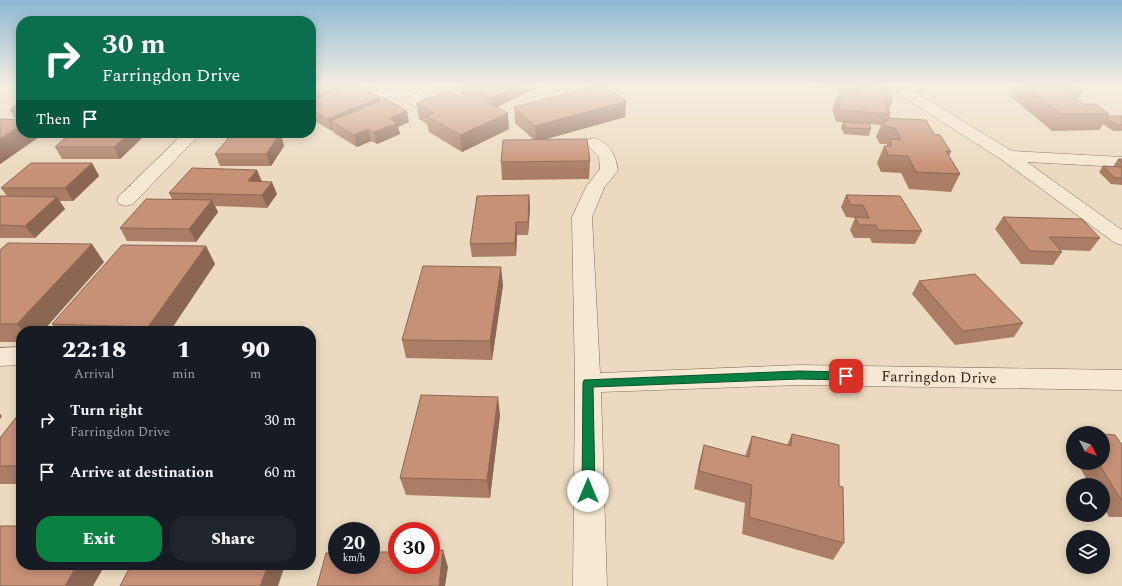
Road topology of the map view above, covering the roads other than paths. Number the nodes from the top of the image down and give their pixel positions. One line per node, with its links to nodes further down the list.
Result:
1 (942, 114): 4 (street)
2 (188, 138): 6 (street)
3 (593, 144): 11 (street)
4 (1008, 156): 5 (street); 7 (street)
5 (1122, 162)
6 (126, 200)
7 (1122, 239)
8 (16, 356): 9 (street)
9 (0, 357)
10 (1122, 380): 11 (street, Farringdon Drive)
11 (588, 383): 12 (street)
12 (590, 586)

